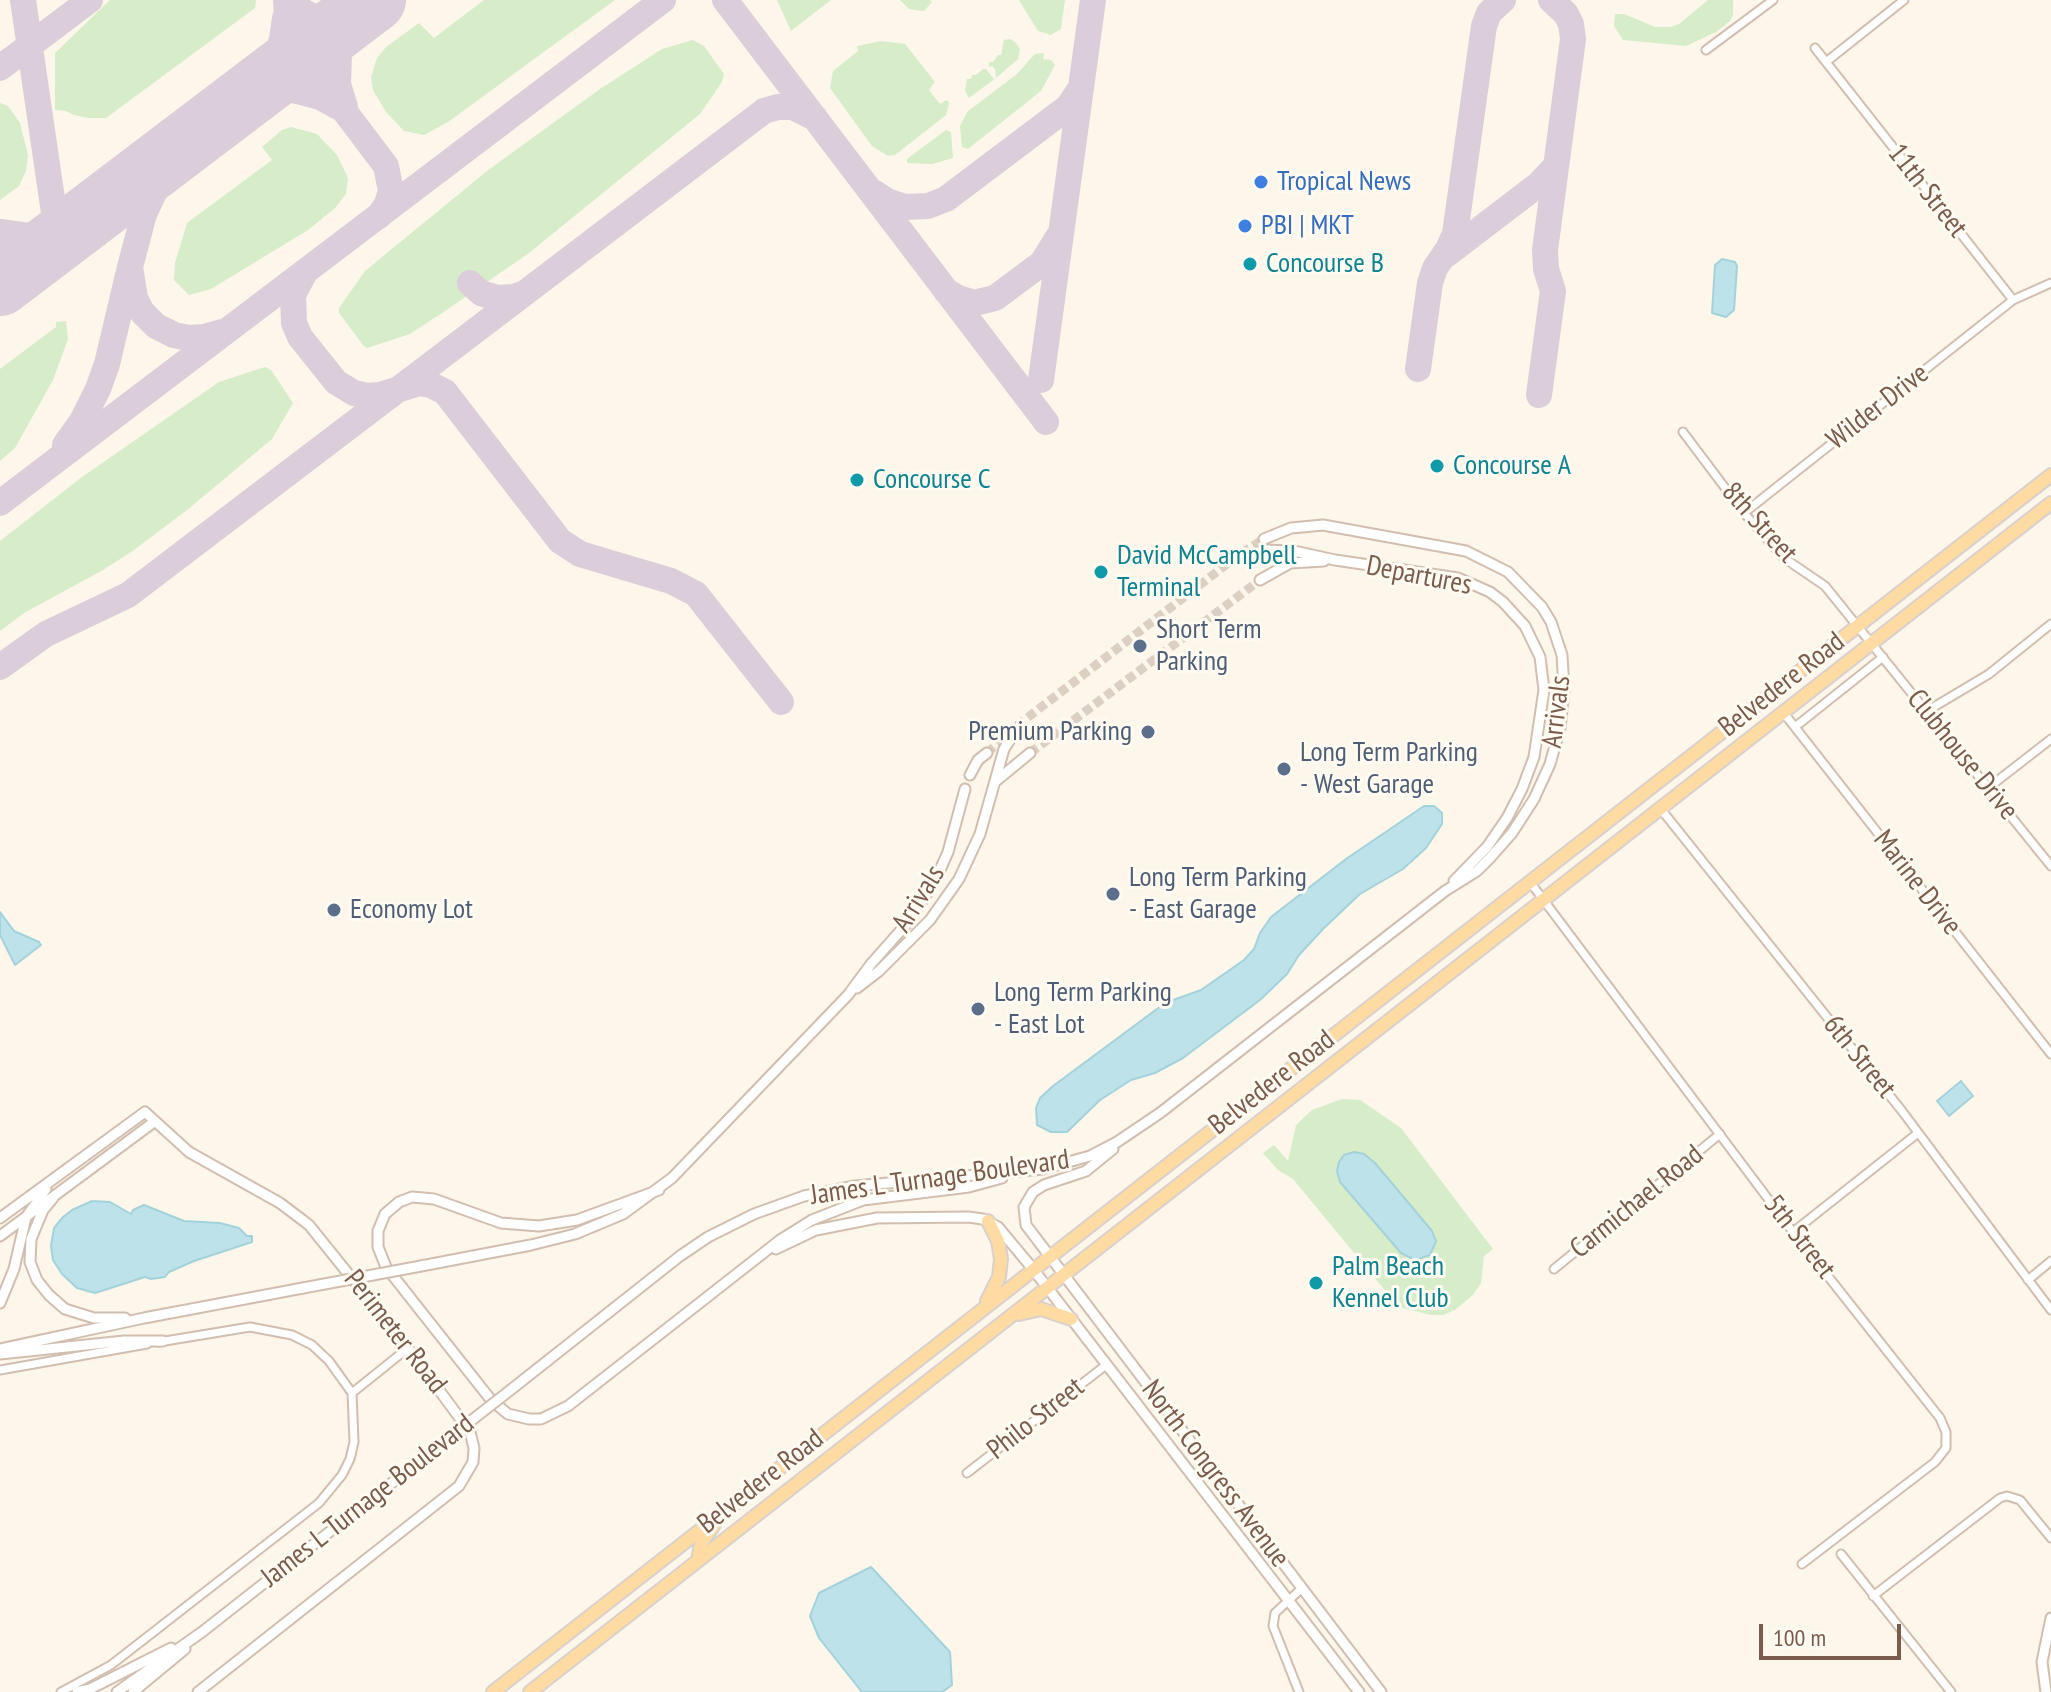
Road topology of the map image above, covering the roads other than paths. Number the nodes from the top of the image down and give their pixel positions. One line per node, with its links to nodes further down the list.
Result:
1 (1773, 0): 4 (street)
2 (1904, 0): 5 (street)
3 (1815, 48): 5 (street, 11th Street)
4 (1706, 50)
5 (1826, 62): 7 (street, 11th Street)
6 (2051, 283): 7 (street)
7 (2013, 300): 11 (street, Wilder Drive)
8 (1683, 432): 11 (street, 8th Street)
9 (2051, 475): 17 (main road, Belvedere Road)
10 (2051, 503): 18 (main road, Belvedere Road)
11 (1744, 513): 17 (street, 8th Street)
12 (1264, 539): 34 (street, Arrivals)
13 (1243, 557): 14 (street, Departures)
14 (1335, 560): 15 (street, Departures); 34 (street, Departures)
15 (1260, 580)
16 (2051, 624): 20 (street)
17 (1858, 626): 18 (street, 8th Street); 33 (main road, Belvedere Road)
18 (1872, 643): 19 (street, Clubhouse Drive); 21 (main road, Belvedere Road)
19 (1883, 657): 20 (street, Clubhouse Drive); 22 (street)
20 (1927, 711): 29 (street, Clubhouse Drive)
21 (1783, 712): 22 (street, Marine Drive); 31 (main road, Belvedere Road)
22 (1795, 727): 37 (street, Marine Drive)
23 (1015, 732): 28 (street)
24 (2051, 739): 29 (street)
25 (987, 753): 27 (street)
26 (1030, 753): 28 (street)
27 (970, 775)
28 (995, 784): 36 (street)
29 (1988, 788): 32 (street, Clubhouse Drive)
30 (965, 789): 36 (street, Arrivals)
31 (1660, 808): 35 (main road, Belvedere Road); 39 (street, 6th Street)
32 (2051, 866)
33 (1530, 882): 35 (street, 5th Street); 51 (main road, Belvedere Road)
34 (1445, 891): 40 (street, James L Turnage Boulevard)
35 (1543, 899): 41 (street, 5th Street); 56 (main road, Belvedere Road)
36 (848, 995): 44 (street)
37 (2051, 1054)
38 (154, 1122): 43 (street, Perimeter Road); 45 (street); 66 (street, Perimeter Road)
39 (1918, 1133): 49 (street); 57 (street, 6th Street)
40 (1131, 1134): 42 (street, James L Turnage Boulevard); 51 (street, North Congress Avenue)
41 (1720, 1134): 49 (street, 5th Street); 55 (street, Carmichael Road)
42 (1017, 1174): 52 (street); 81 (street, James L Turnage Boulevard, bridge)
43 (60, 1175): 46 (street); 47 (street, Perimeter Road)
44 (659, 1190): 52 (street); 62 (street, bridge)
45 (53, 1198): 46 (street); 62 (street)
46 (26, 1217): 50 (street); 59 (street)
47 (0, 1218)
48 (988, 1221): 52 (street); 54 (street, North Congress Avenue); 60 (main road)
49 (1793, 1232): 76 (street, 5th Street)
50 (0, 1236)
51 (1050, 1255): 54 (main road, Belvedere Road); 56 (street, North Congress Avenue)
52 (755, 1260)
53 (2051, 1261): 57 (street)
54 (1033, 1269): 58 (street, North Congress Avenue); 60 (main road, Belvedere Road)
55 (1554, 1269)
56 (1065, 1273): 58 (main road, Belvedere Road); 77 (street, North Congress Avenue)
57 (2028, 1280): 61 (street, 6th Street)
58 (1046, 1287): 63 (street, North Congress Avenue); 64 (main road, Belvedere Road)
59 (0, 1303)
60 (983, 1308): 72 (main road, Belvedere Road)
61 (2051, 1310)
62 (144, 1318): 67 (street)
63 (1071, 1319): 64 (main road); 68 (street, North Congress Avenue)
64 (1001, 1322): 75 (main road, Belvedere Road)
65 (163, 1341): 67 (street); 69 (street); 70 (street)
66 (408, 1348): 70 (street); 86 (street, Perimeter Road)
67 (0, 1351)
68 (1106, 1365): 71 (street, Philo Street); 79 (street, North Congress Avenue)
69 (0, 1370)
70 (352, 1393): 82 (street)
71 (967, 1473)
72 (724, 1511): 75 (main road); 87 (main road, Belvedere Road)
73 (2051, 1538): 78 (street)
74 (1841, 1554): 78 (street)
75 (698, 1560): 88 (main road, Belvedere Road)
76 (1802, 1564)
77 (1301, 1589): 79 (street); 91 (street, North Congress Avenue)
78 (1873, 1596): 92 (street)
79 (1288, 1601): 89 (street); 90 (street, North Congress Avenue)
80 (2051, 1618): 93 (street)
81 (202, 1632): 83 (street); 84 (street, James L Turnage Boulevard); 85 (street, James L Turnage Boulevard)
82 (61, 1692)
83 (77, 1692)
84 (117, 1692)
85 (133, 1692)
86 (198, 1692)
87 (493, 1692)
88 (530, 1692)
89 (1299, 1692)
90 (1359, 1692)
91 (1381, 1692)
92 (1951, 1692)
93 (2046, 1692)

